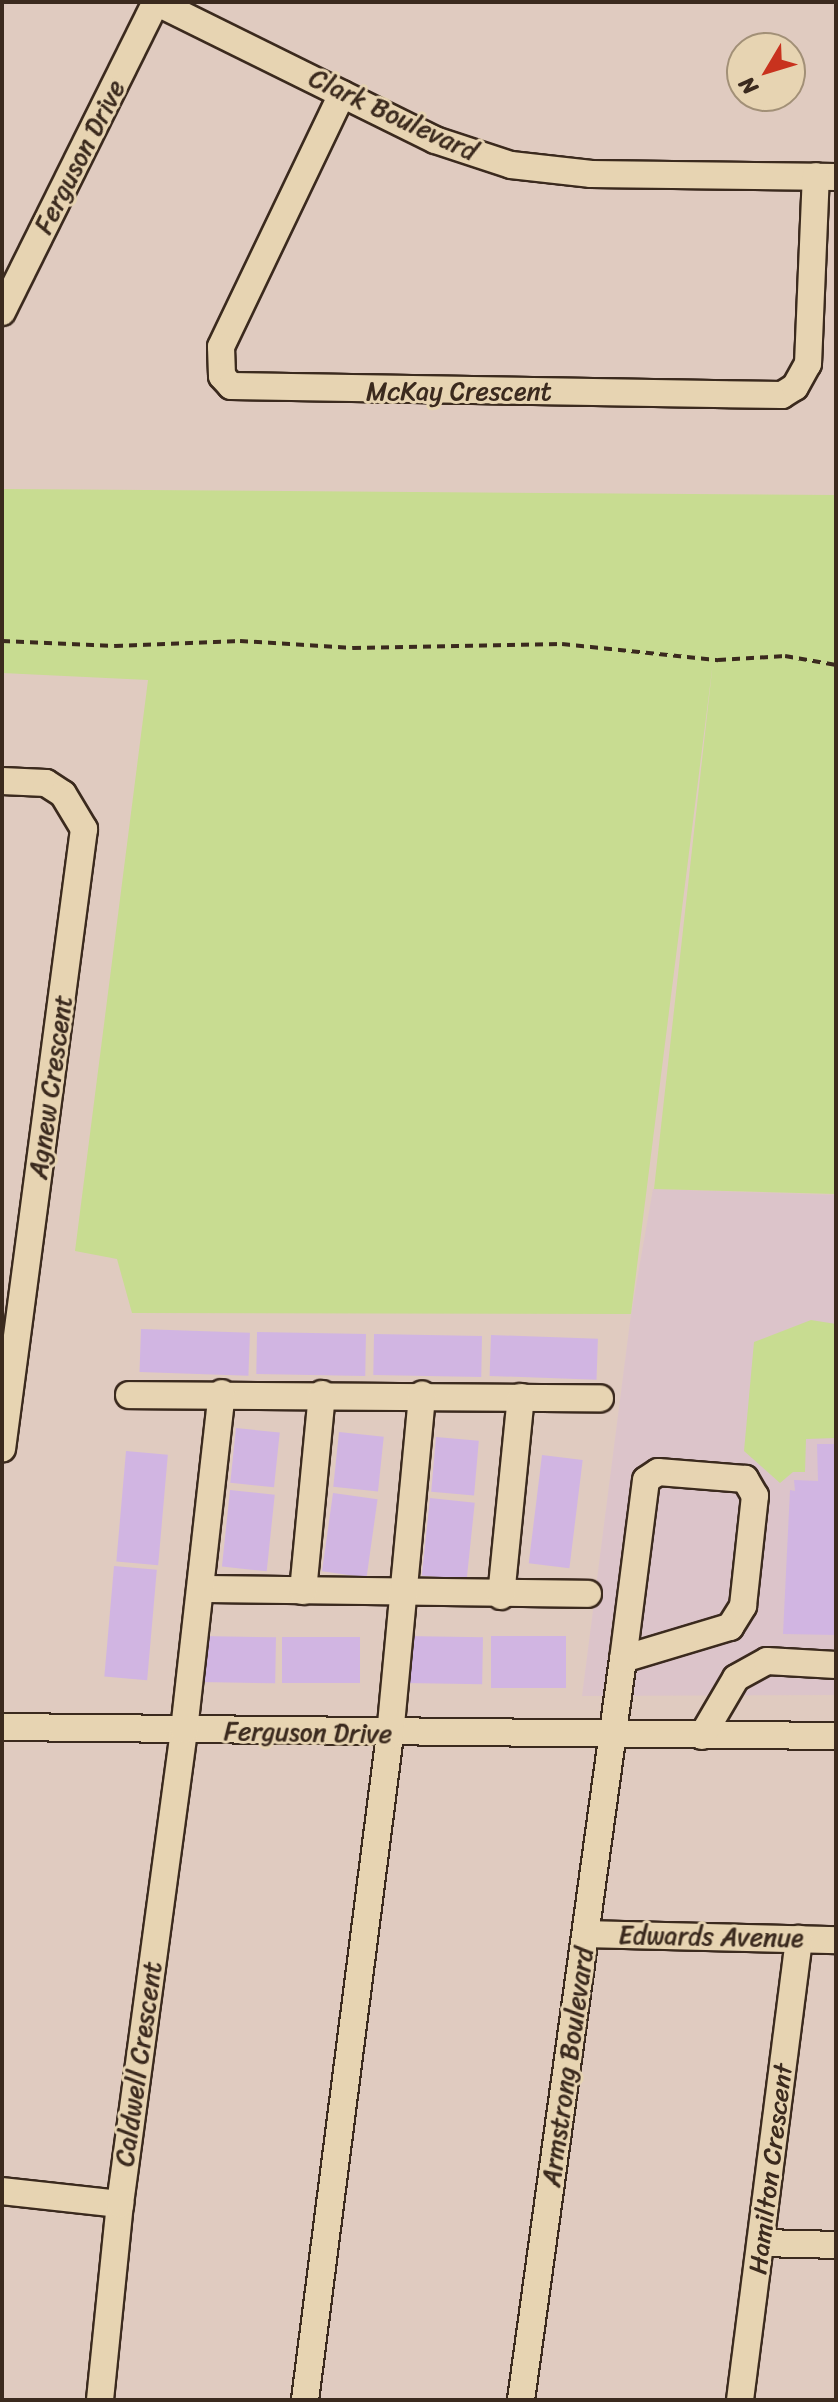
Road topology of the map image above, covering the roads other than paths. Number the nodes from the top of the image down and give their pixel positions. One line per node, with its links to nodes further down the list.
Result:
1 (156, 2): 2 (street, Clark Boulevard); 4 (street, Ferguson Drive)
2 (342, 94): 3 (street, Clark Boulevard); 3 (street, McKay Crescent)
3 (826, 176)
4 (2, 312)
5 (2, 781): 12 (street, Agnew Crescent)
6 (222, 1393): 7 (street); 8 (street); 13 (street, Caldwell Crescent)
7 (322, 1394): 9 (street); 14 (street)
8 (129, 1395)
9 (422, 1395): 10 (street); 15 (street)
10 (521, 1397): 11 (street); 17 (street)
11 (600, 1398)
12 (2, 1449)
13 (201, 1589): 14 (street); 21 (street, Caldwell Crescent)
14 (303, 1591): 15 (street)
15 (403, 1594): 17 (street); 23 (street)
16 (588, 1594): 17 (street)
17 (501, 1596)
18 (623, 1659): 18 (street, Armstrong Boulevard); 22 (street, Armstrong Boulevard)
19 (836, 1665): 24 (street)
20 (2, 1727): 21 (street, Ferguson Drive)
21 (184, 1730): 23 (street, Ferguson Drive); 30 (street, Caldwell Crescent)
22 (615, 1734): 23 (street, Ferguson Drive); 24 (street, Ferguson Drive); 26 (street, Armstrong Boulevard)
23 (390, 1735): 34 (street)
24 (702, 1736): 25 (street, Ferguson Drive)
25 (836, 1736)
26 (586, 1934): 27 (street, Edwards Avenue); 35 (street, Armstrong Boulevard)
27 (799, 1939): 28 (street, Edwards Avenue); 31 (street, Hamilton Crescent)
28 (836, 1940)
29 (2, 2191): 30 (street)
30 (120, 2204): 33 (street, Caldwell Crescent)
31 (762, 2243): 32 (street); 36 (street, Hamilton Crescent)
32 (836, 2245)
33 (100, 2400)
34 (305, 2400)
35 (521, 2400)
36 (740, 2400)

